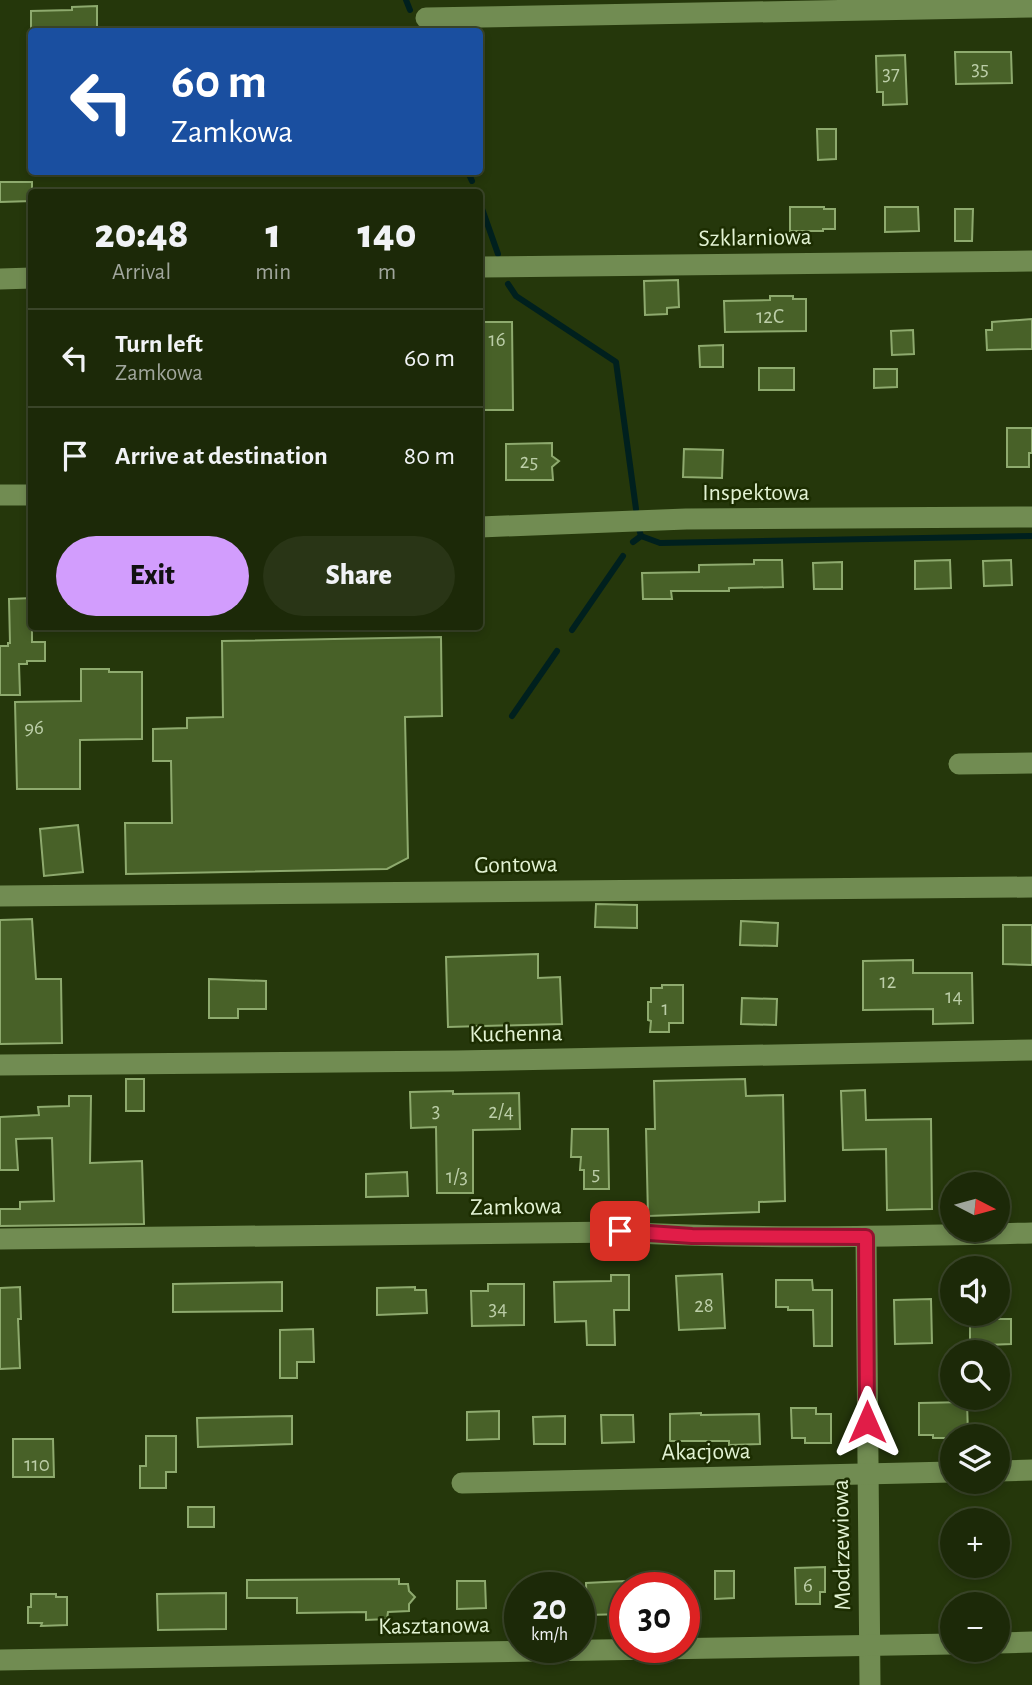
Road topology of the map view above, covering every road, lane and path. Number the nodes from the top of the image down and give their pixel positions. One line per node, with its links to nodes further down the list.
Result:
1 (1032, 7): 2 (street)
2 (426, 18)
3 (1032, 261): 4 (street, Szklarniowa)
4 (483, 267)
5 (28, 278): 6 (street)
6 (0, 279)
7 (0, 495): 8 (street)
8 (28, 495)
9 (1032, 517): 10 (street, Inspektowa)
10 (483, 527)
11 (1032, 763): 12 (street)
12 (959, 764)
13 (1032, 887): 14 (street, Gontowa)
14 (0, 896)
15 (1032, 1049): 16 (street, Kuchenna)
16 (0, 1065)
17 (1032, 1233): 18 (street, Zamkowa)
18 (866, 1237): 19 (street, Zamkowa); 23 (street, Modrzewiowa)
19 (0, 1239)
20 (1032, 1470): 21 (street)
21 (1010, 1471)
22 (940, 1472): 23 (street, Akacjowa)
23 (867, 1474): 24 (street, Akacjowa); 28 (street, Modrzewiowa)
24 (462, 1483)
25 (1032, 1642): 26 (street)
26 (1010, 1643)
27 (940, 1644): 28 (street, Kasztanowa)
28 (870, 1645): 29 (street, Kasztanowa); 30 (street, Modrzewiowa)
29 (0, 1660)
30 (870, 1685)

